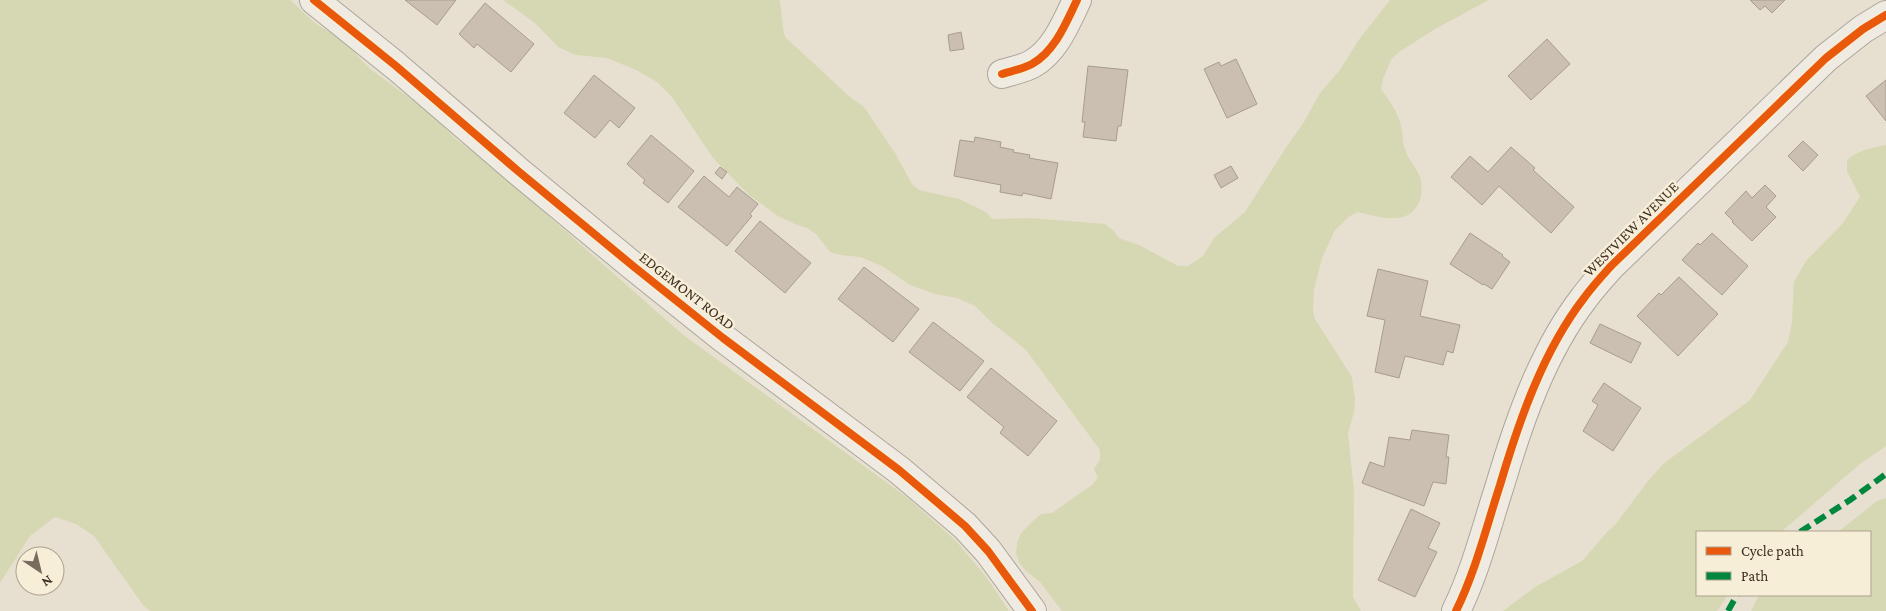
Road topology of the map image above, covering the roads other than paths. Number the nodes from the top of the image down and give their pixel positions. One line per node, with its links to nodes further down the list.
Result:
1 (314, 0): 5 (street, EDGEMONT ROAD)
2 (1077, 0): 4 (street)
3 (1886, 15): 6 (street, WESTVIEW AVENUE)
4 (1002, 74)
5 (1032, 611)
6 (1456, 611)

